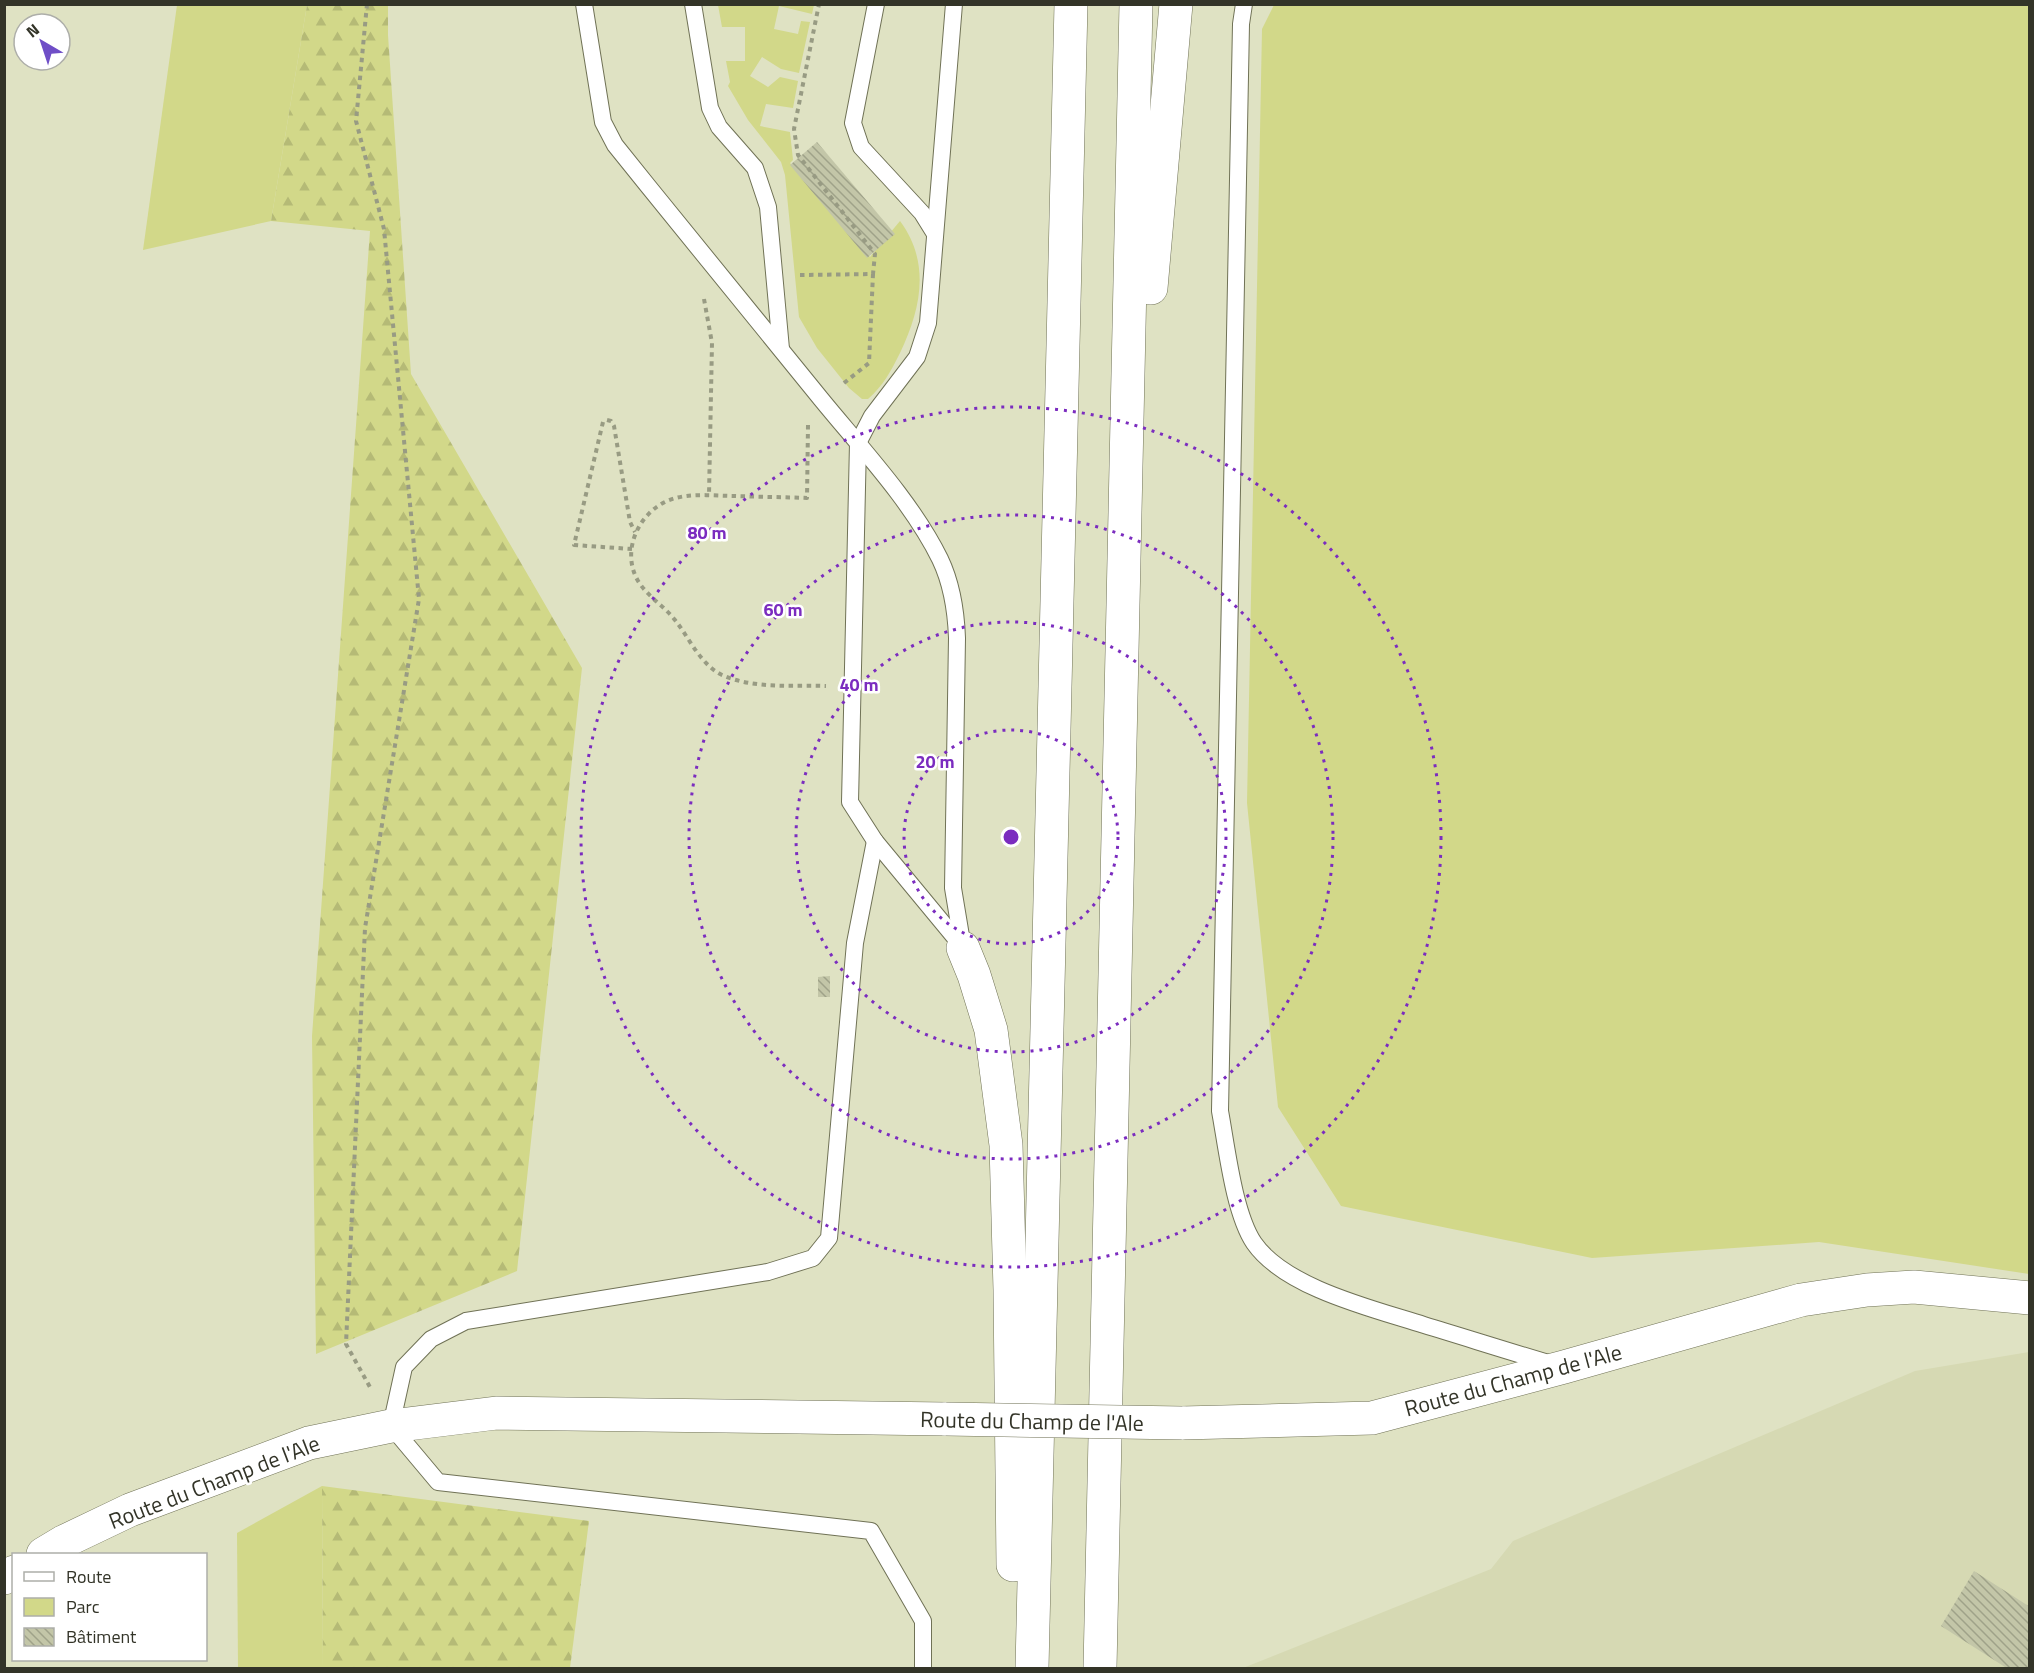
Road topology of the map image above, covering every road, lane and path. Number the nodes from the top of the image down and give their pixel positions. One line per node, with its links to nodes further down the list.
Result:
1 (367, 4): 28 (path)
2 (584, 4): 15 (lane)
3 (693, 4): 15 (lane)
4 (819, 4): 12 (path)
5 (876, 4): 11 (lane)
6 (954, 4): 11 (lane)
7 (1071, 4): 32 (main road)
8 (1136, 4): 22 (main road)
9 (1176, 4): 22 (main road)
10 (1244, 4): 27 (lane)
11 (935, 234): 18 (lane)
12 (873, 274): 13 (path); 16 (path)
13 (797, 275)
14 (704, 298): 19 (path)
15 (781, 349): 18 (lane)
16 (844, 382)
17 (808, 422): 19 (path)
18 (858, 443): 23 (lane); 25 (lane)
19 (709, 495): 20 (path)
20 (635, 533): 21 (path); 21 (path)
21 (632, 549): 23 (path)
22 (1123, 642): 33 (main road)
23 (853, 687): 24 (lane)
24 (875, 841): 25 (lane); 28 (lane)
25 (963, 948): 31 (main road)
26 (2030, 1298): 27 (main road, Route du Champ de l'Ale)
27 (1564, 1367): 28 (main road, Route du Champ de l'Ale, bridge)
28 (391, 1426): 29 (main road, Route du Champ de l'Ale); 30 (lane)
29 (45, 1553)
30 (922, 1668)
31 (1014, 1668)
32 (1032, 1668)
33 (1100, 1668)

